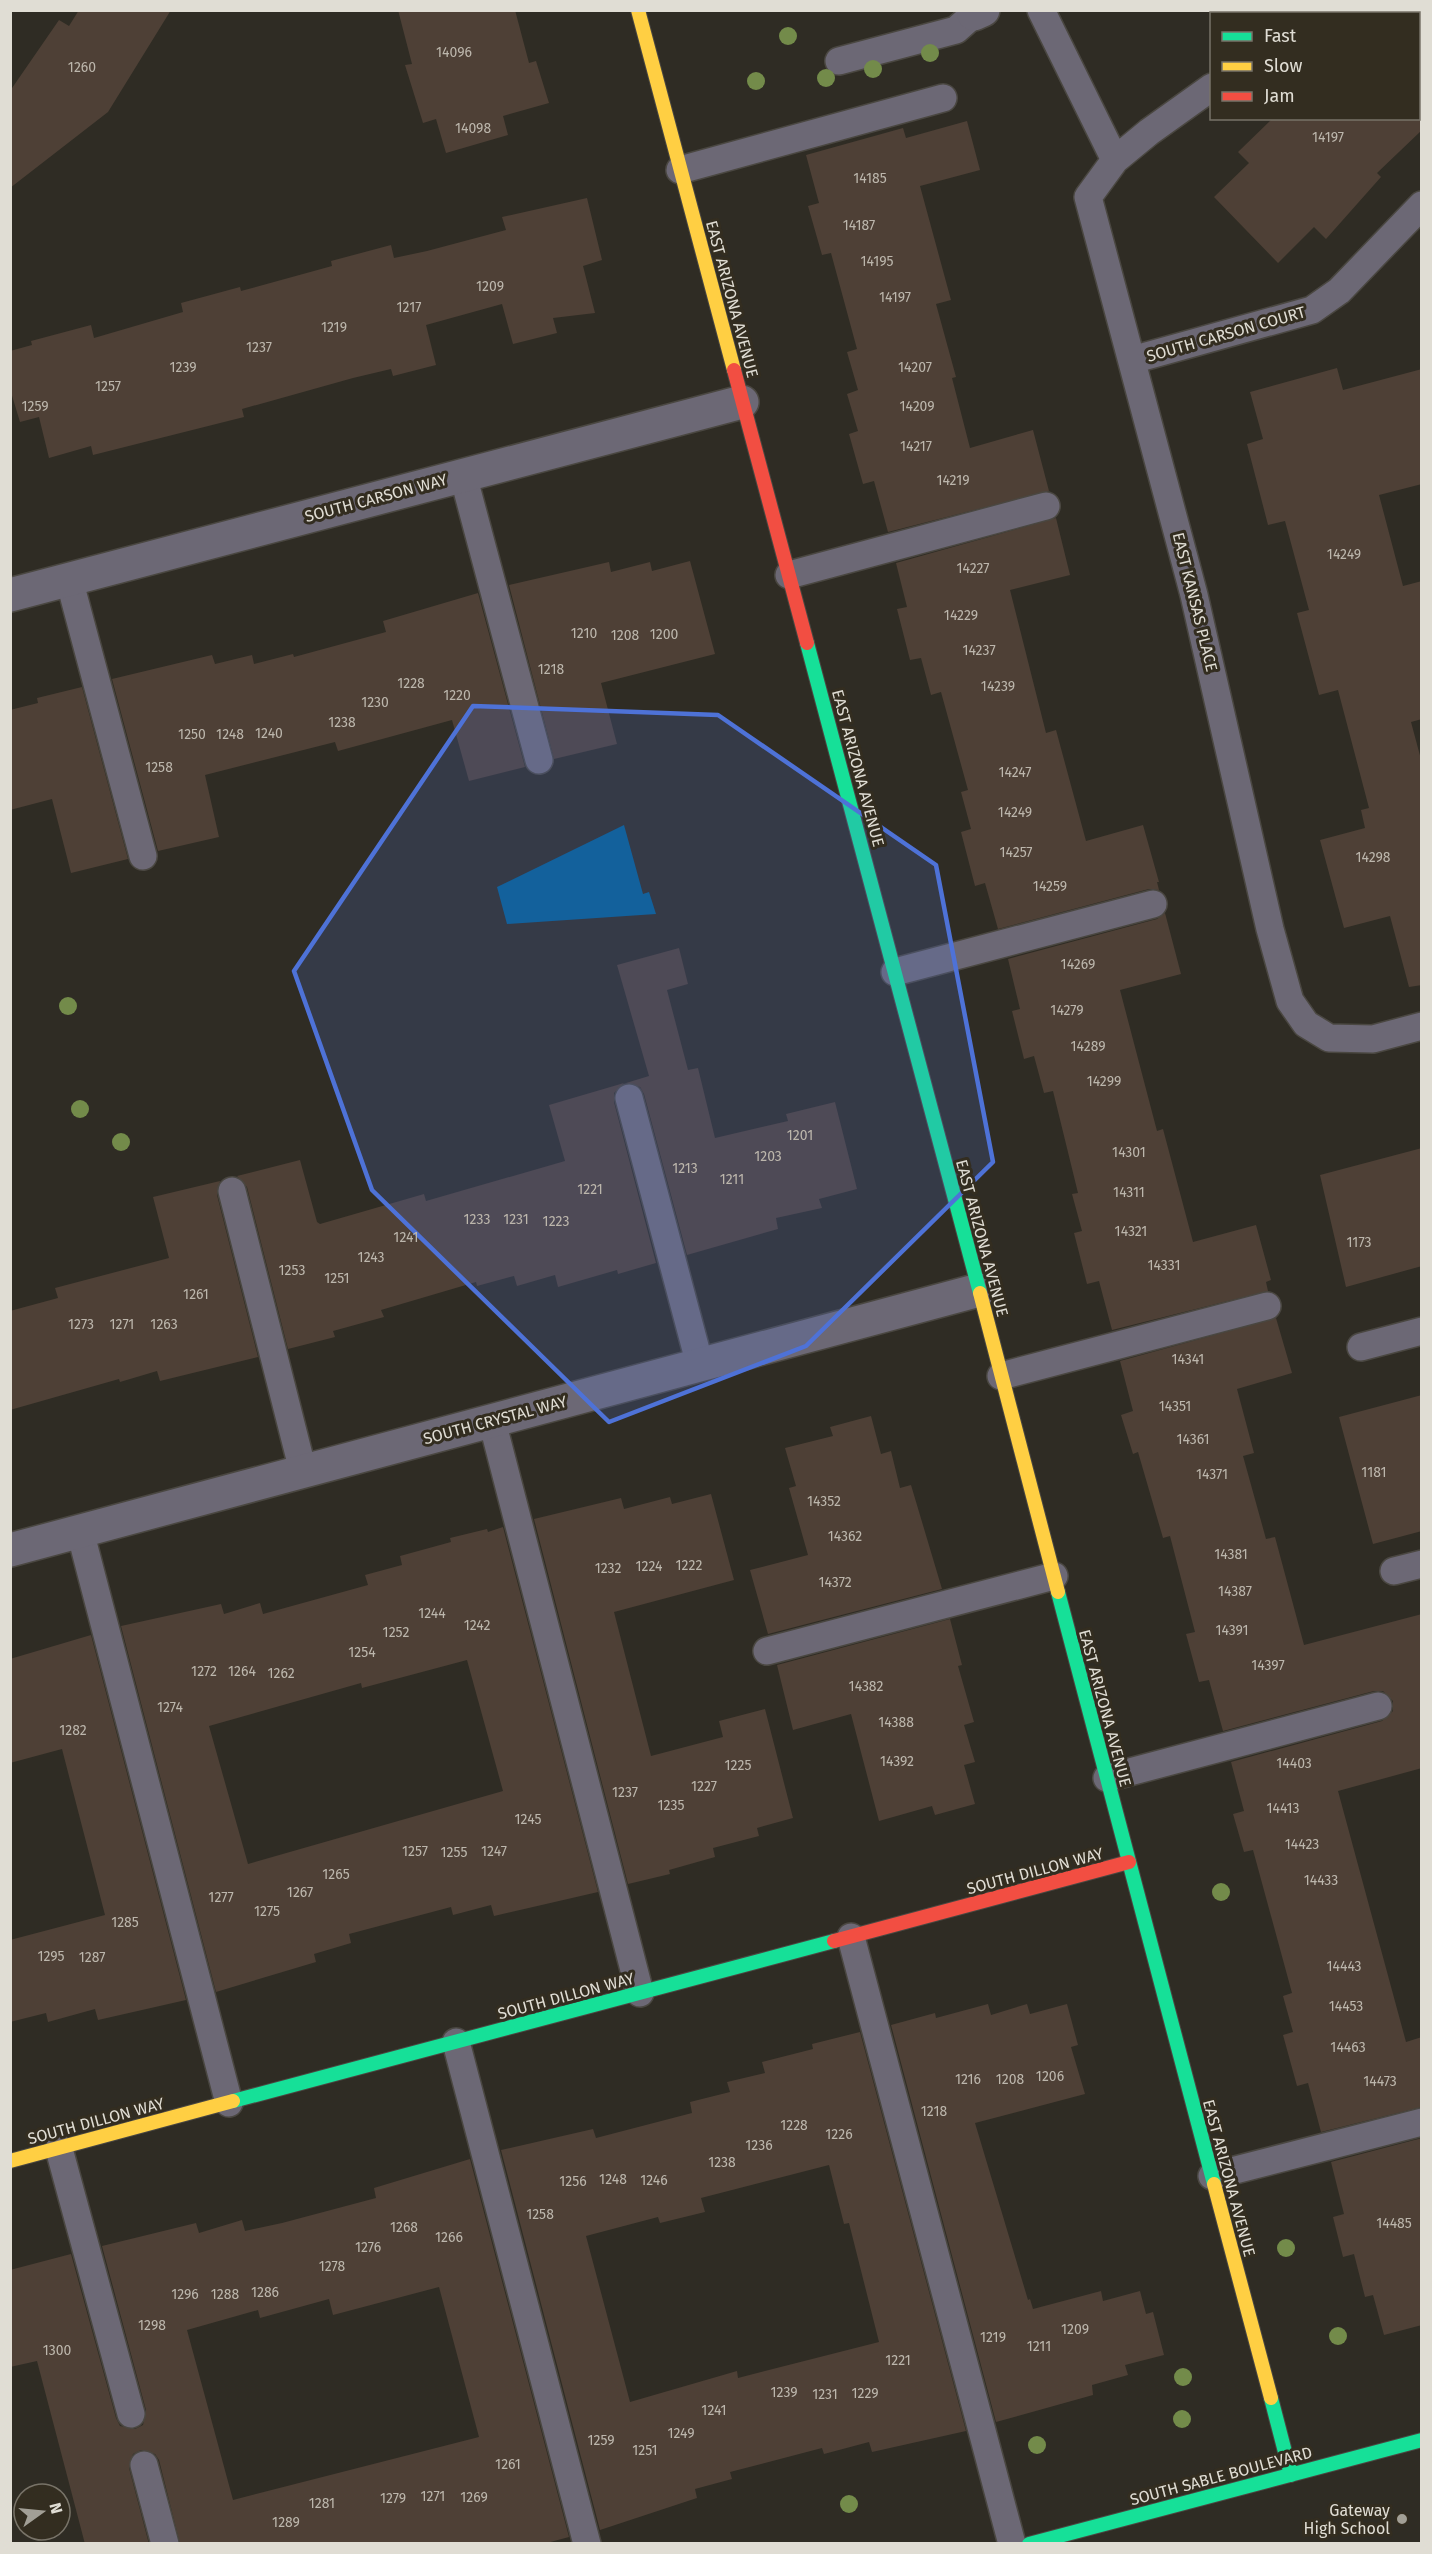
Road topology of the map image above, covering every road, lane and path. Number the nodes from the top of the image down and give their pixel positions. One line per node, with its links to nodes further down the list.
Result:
1 (638, 10): 8 (street, EAST ARIZONA AVENUE)
2 (1041, 10): 7 (lane)
3 (979, 12): 4 (lane)
4 (839, 61)
5 (1210, 89): 7 (lane, EAST KANSAS PLACE)
6 (943, 98): 8 (lane)
7 (1116, 160): 10 (lane, EAST KANSAS PLACE)
8 (680, 170): 11 (street, EAST ARIZONA AVENUE)
9 (1422, 205): 10 (lane, SOUTH CARSON COURT)
10 (1132, 360): 21 (lane, EAST KANSAS PLACE)
11 (742, 402): 12 (street, SOUTH CARSON WAY); 14 (street, EAST ARIZONA AVENUE)
12 (463, 475): 15 (street, SOUTH CARSON WAY); 17 (lane)
13 (1046, 506): 14 (lane)
14 (789, 574): 20 (street, EAST ARIZONA AVENUE)
15 (69, 579): 16 (street, SOUTH CARSON WAY); 18 (lane)
16 (10, 595)
17 (539, 760)
18 (143, 856)
19 (1153, 904): 20 (lane)
20 (895, 972): 24 (street, EAST ARIZONA AVENUE)
21 (1422, 1026)
22 (629, 1098): 28 (lane)
23 (232, 1191): 31 (lane)
24 (979, 1290): 28 (street, SOUTH CRYSTAL WAY); 29 (street, EAST ARIZONA AVENUE)
25 (1267, 1306): 29 (lane)
26 (1422, 1331): 27 (lane)
27 (1361, 1347)
28 (700, 1365): 30 (street, SOUTH CRYSTAL WAY)
29 (1001, 1376): 36 (street, EAST ARIZONA AVENUE)
30 (492, 1420): 31 (street, SOUTH CRYSTAL WAY); 42 (lane)
31 (303, 1471): 32 (street, SOUTH CRYSTAL WAY)
32 (80, 1531): 33 (street, SOUTH CRYSTAL WAY); 44 (lane)
33 (10, 1550)
34 (1422, 1564): 35 (lane)
35 (1394, 1571)
36 (1054, 1576): 37 (lane); 39 (street, EAST ARIZONA AVENUE)
37 (767, 1651)
38 (1378, 1706): 39 (lane)
39 (1107, 1778): 40 (street, EAST ARIZONA AVENUE)
40 (1130, 1863): 41 (street, SOUTH DILLON WAY); 48 (street, EAST ARIZONA AVENUE)
41 (851, 1937): 42 (street, SOUTH DILLON WAY); 55 (lane)
42 (640, 1993): 43 (street, SOUTH DILLON WAY)
43 (456, 2042): 44 (street, SOUTH DILLON WAY); 54 (lane)
44 (230, 2103): 46 (street, SOUTH DILLON WAY)
45 (1422, 2122): 48 (lane)
46 (59, 2149): 47 (street, SOUTH DILLON WAY); 49 (lane)
47 (10, 2161)
48 (1212, 2176): 52 (street, EAST ARIZONA AVENUE)
49 (131, 2414)
50 (1422, 2440): 52 (street, SOUTH SABLE BOULEVARD)
51 (144, 2465): 53 (lane)
52 (1291, 2475): 56 (street, SOUTH SABLE BOULEVARD)
53 (165, 2544)
54 (586, 2544)
55 (1012, 2544)
56 (1029, 2544)

